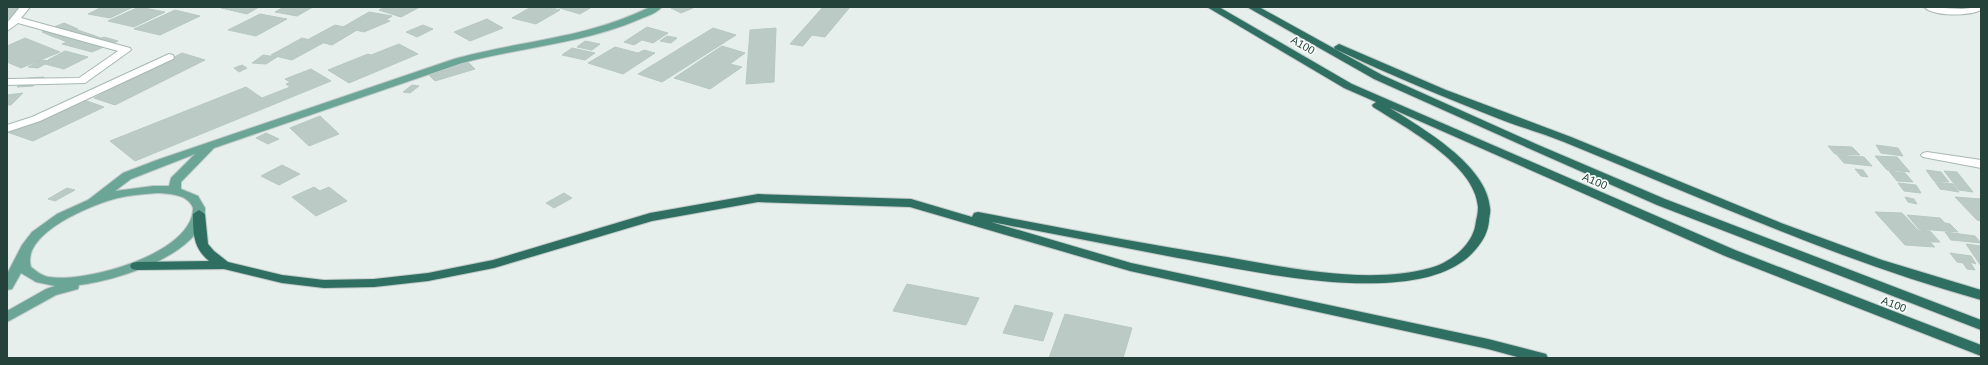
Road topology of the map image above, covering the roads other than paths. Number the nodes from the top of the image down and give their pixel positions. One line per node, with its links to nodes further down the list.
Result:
1 (24, 7): 8 (street)
2 (657, 7): 13 (main road)
3 (1212, 7): 11 (highway, A100 / A100)
4 (1252, 7): 27 (highway, A100 / A100)
5 (1256, 7): 25 (highway)
6 (1929, 7): 7 (street)
7 (1981, 7)
8 (10, 26): 10 (street)
9 (169, 58): 12 (street)
10 (7, 82)
11 (1348, 86): 18 (highway); 28 (highway, A100 / A100)
12 (7, 129)
13 (211, 145): 16 (main road); 17 (main road)
14 (1927, 155): 15 (street)
15 (1981, 164)
16 (175, 191): 17 (main road); 19 (main road)
17 (92, 203): 20 (main road)
18 (911, 203): 21 (highway); 29 (highway)
19 (199, 214): 21 (highway); 22 (main road)
20 (22, 258): 23 (main road); 24 (main road)
21 (224, 265): 22 (highway)
22 (137, 266): 23 (main road)
23 (99, 278): 26 (main road)
24 (7, 286)
25 (1981, 295)
26 (7, 317)
27 (1981, 324)
28 (1981, 351)
29 (1541, 358)

